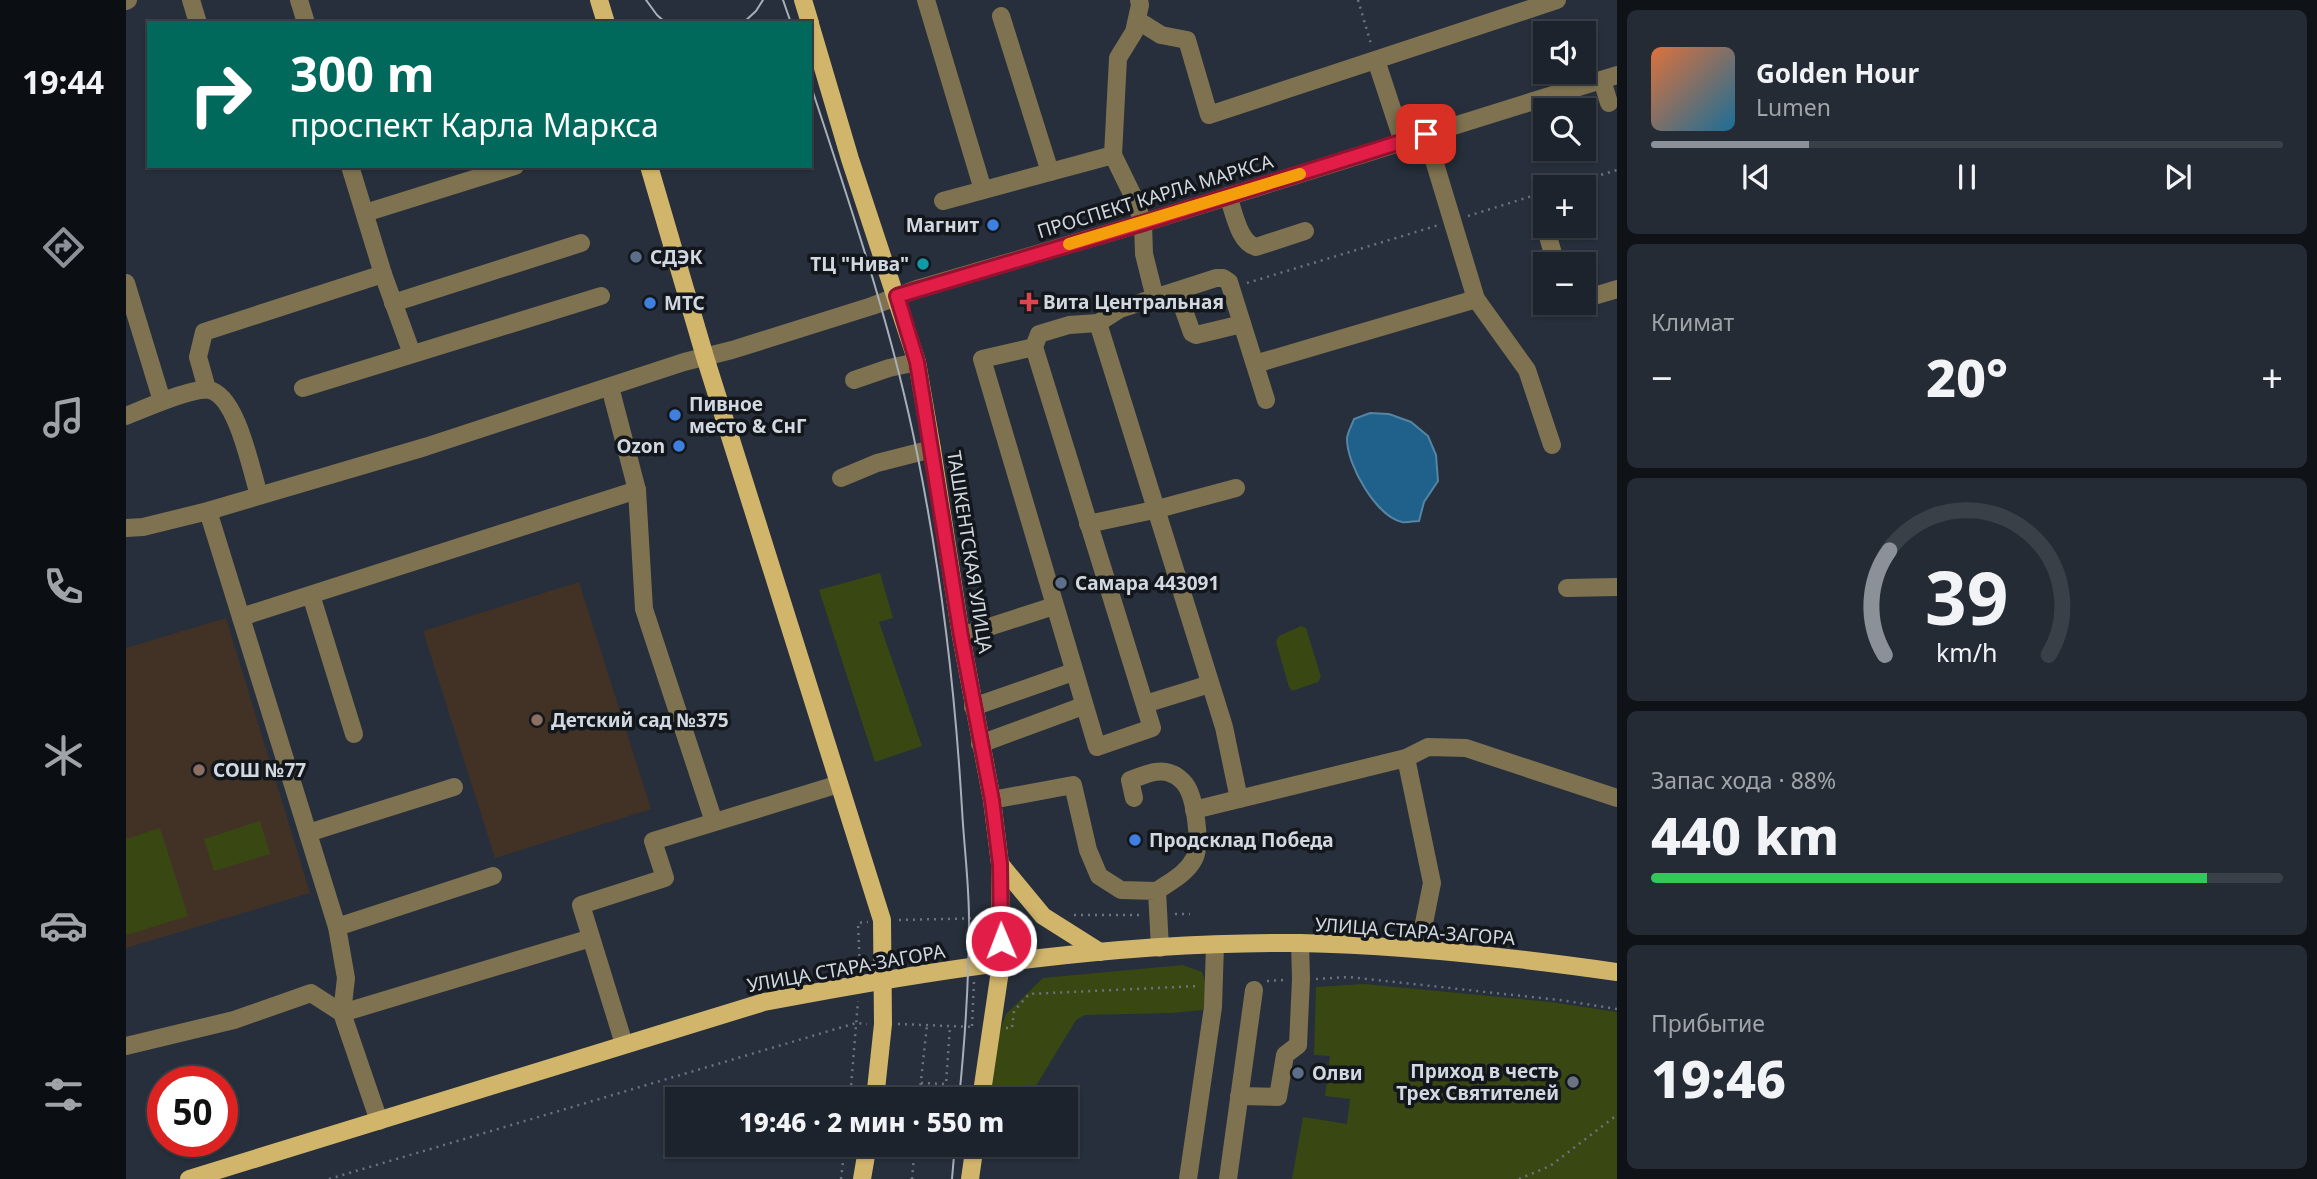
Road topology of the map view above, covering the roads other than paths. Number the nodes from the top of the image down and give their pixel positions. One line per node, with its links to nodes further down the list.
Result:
1 (191, 0): 10 (street)
2 (299, 0): 11 (street)
3 (599, 0): 12 (main road)
4 (803, 0): 13 (main road, ТАШКЕНТСКАЯ УЛИЦА)
5 (926, 0): 25 (street)
6 (1139, 0): 9 (street)
7 (1557, 0): 15 (street)
8 (1001, 16): 24 (street)
9 (1137, 20): 15 (street); 20 (street)
10 (197, 21)
11 (305, 21)
12 (605, 21)
13 (809, 21)
14 (812, 30): 38 (main road, ТАШКЕНТСКАЯ УЛИЦА)
15 (1376, 60): 19 (street)
16 (1609, 78): 17 (street); 18 (street, ПРОСПЕКТ КАРЛА МАРКСА)
17 (1609, 103)
18 (1426, 134): 19 (street, ПРОСПЕКТ КАРЛА МАРКСА); 40 (street)
19 (1403, 142): 26 (street, ПРОСПЕКТ КАРЛА МАРКСА)
20 (1113, 155): 24 (street); 29 (street)
21 (351, 168): 28 (street)
22 (509, 168): 28 (street)
23 (650, 168): 46 (main road)
24 (1050, 172): 25 (street)
25 (983, 190): 27 (street)
26 (1228, 196): 29 (street, ПРОСПЕКТ КАРЛА МАРКСА); 30 (street)
27 (943, 201)
28 (365, 213): 32 (street)
29 (1143, 223): 38 (street, ПРОСПЕКТ КАРЛА МАРКСА); 39 (street)
30 (1306, 231)
31 (580, 243): 41 (street)
32 (383, 274): 41 (street); 52 (street)
33 (126, 284): 54 (street)
34 (1617, 289): 36 (street)
35 (1177, 291): 39 (street); 43 (street); 43 (street)
36 (1596, 295)
37 (601, 296): 45 (street)
38 (897, 296): 46 (street, ПРОСПЕКТ КАРЛА МАРКСА); 47 (main road, ТАШКЕНТСКАЯ УЛИЦА)
39 (1155, 299): 42 (street)
40 (1476, 299): 48 (street); 56 (street)
41 (393, 303): 45 (street)
42 (1098, 323): 44 (street); 62 (street)
43 (1242, 324): 48 (street)
44 (1034, 347): 64 (street); 69 (street)
45 (412, 354): 51 (street)
46 (705, 357): 50 (street, ПРОСПЕКТ КАРЛА МАРКСА); 80 (main road)
47 (917, 362): 49 (street); 57 (main road, ТАШКЕНТСКАЯ УЛИЦА)
48 (1255, 364): 53 (street)
49 (854, 380)
50 (610, 387): 60 (street); 61 (street, ПРОСПЕКТ КАРЛА МАРКСА)
51 (303, 388)
52 (207, 389): 54 (street); 61 (street)
53 (1266, 400)
54 (162, 401): 55 (street)
55 (126, 416)
56 (1552, 446)
57 (932, 449): 58 (street); 71 (main road, ТАШКЕНТСКАЯ УЛИЦА)
58 (842, 478)
59 (1236, 488): 62 (street)
60 (637, 489): 68 (street); 87 (street)
61 (259, 495): 63 (street, ПРОСПЕКТ КАРЛА МАРКСА)
62 (1154, 510): 64 (street); 73 (street)
63 (208, 511): 65 (street, ПРОСПЕКТ КАРЛА МАРКСА); 70 (street)
64 (1088, 524): 74 (street)
65 (126, 528)
66 (1567, 587): 67 (street)
67 (1617, 587)
68 (311, 595): 70 (street); 77 (street)
69 (1054, 606): 71 (street); 72 (street)
70 (241, 617): 88 (street)
71 (961, 636): 76 (main road, ТАШКЕНТСКАЯ УЛИЦА)
72 (1073, 672): 75 (street); 76 (street)
73 (1210, 684): 74 (street); 84 (street)
74 (1145, 704): 75 (street)
75 (1083, 706): 78 (street)
76 (973, 707): 78 (main road, ТАШКЕНТСКАЯ УЛИЦА)
77 (354, 734)
78 (980, 744): 85 (main road, ТАШКЕНТСКАЯ УЛИЦА)
79 (1406, 758): 83 (street); 84 (street); 97 (street)
80 (839, 784): 87 (street); 101 (main road)
81 (454, 787): 88 (street)
82 (1134, 798): 86 (street)
83 (1617, 798)
84 (1239, 799): 86 (street)
85 (992, 800): 89 (main road, ТАШКЕНТСКАЯ УЛИЦА); 91 (street)
86 (1194, 810): 91 (street)
87 (715, 822): 93 (street)
88 (308, 833): 92 (street)
89 (1000, 864): 98 (main road); 99 (main road, ТАШКЕНТСКАЯ УЛИЦА)
90 (494, 876): 92 (street)
91 (1157, 891): 96 (street)
92 (337, 927): 103 (street)
93 (591, 938): 103 (street); 104 (street)
94 (1300, 943): 95 (main road, УЛИЦА СТАРА-ЗАГОРА); 97 (main road, УЛИЦА СТАРА-ЗАГОРА); 108 (street)
95 (1215, 945): 96 (main road, УЛИЦА СТАРА-ЗАГОРА); 115 (street)
96 (1160, 948): 98 (main road, УЛИЦА СТАРА-ЗАГОРА)
97 (1419, 948): 100 (main road, УЛИЦА СТАРА-ЗАГОРА)
98 (1100, 953): 99 (main road, УЛИЦА СТАРА-ЗАГОРА)
99 (1001, 964): 101 (main road, УЛИЦА СТАРА-ЗАГОРА); 107 (main road, ТАШКЕНТСКАЯ УЛИЦА)
100 (1617, 972)
101 (881, 980): 104 (main road, УЛИЦА СТАРА-ЗАГОРА); 106 (main road)
102 (1259, 986): 108 (street)
103 (342, 1013): 105 (street); 109 (street)
104 (624, 1044): 109 (main road, УЛИЦА СТАРА-ЗАГОРА)
105 (126, 1046)
106 (876, 1087)
107 (983, 1087)
108 (1239, 1096): 116 (street)
109 (379, 1121): 112 (main road, УЛИЦА СТАРА-ЗАГОРА)
110 (866, 1157): 113 (main road)
111 (973, 1157): 114 (main road)
112 (190, 1179)
113 (862, 1179)
114 (970, 1179)
115 (1188, 1179)
116 (1227, 1179)

